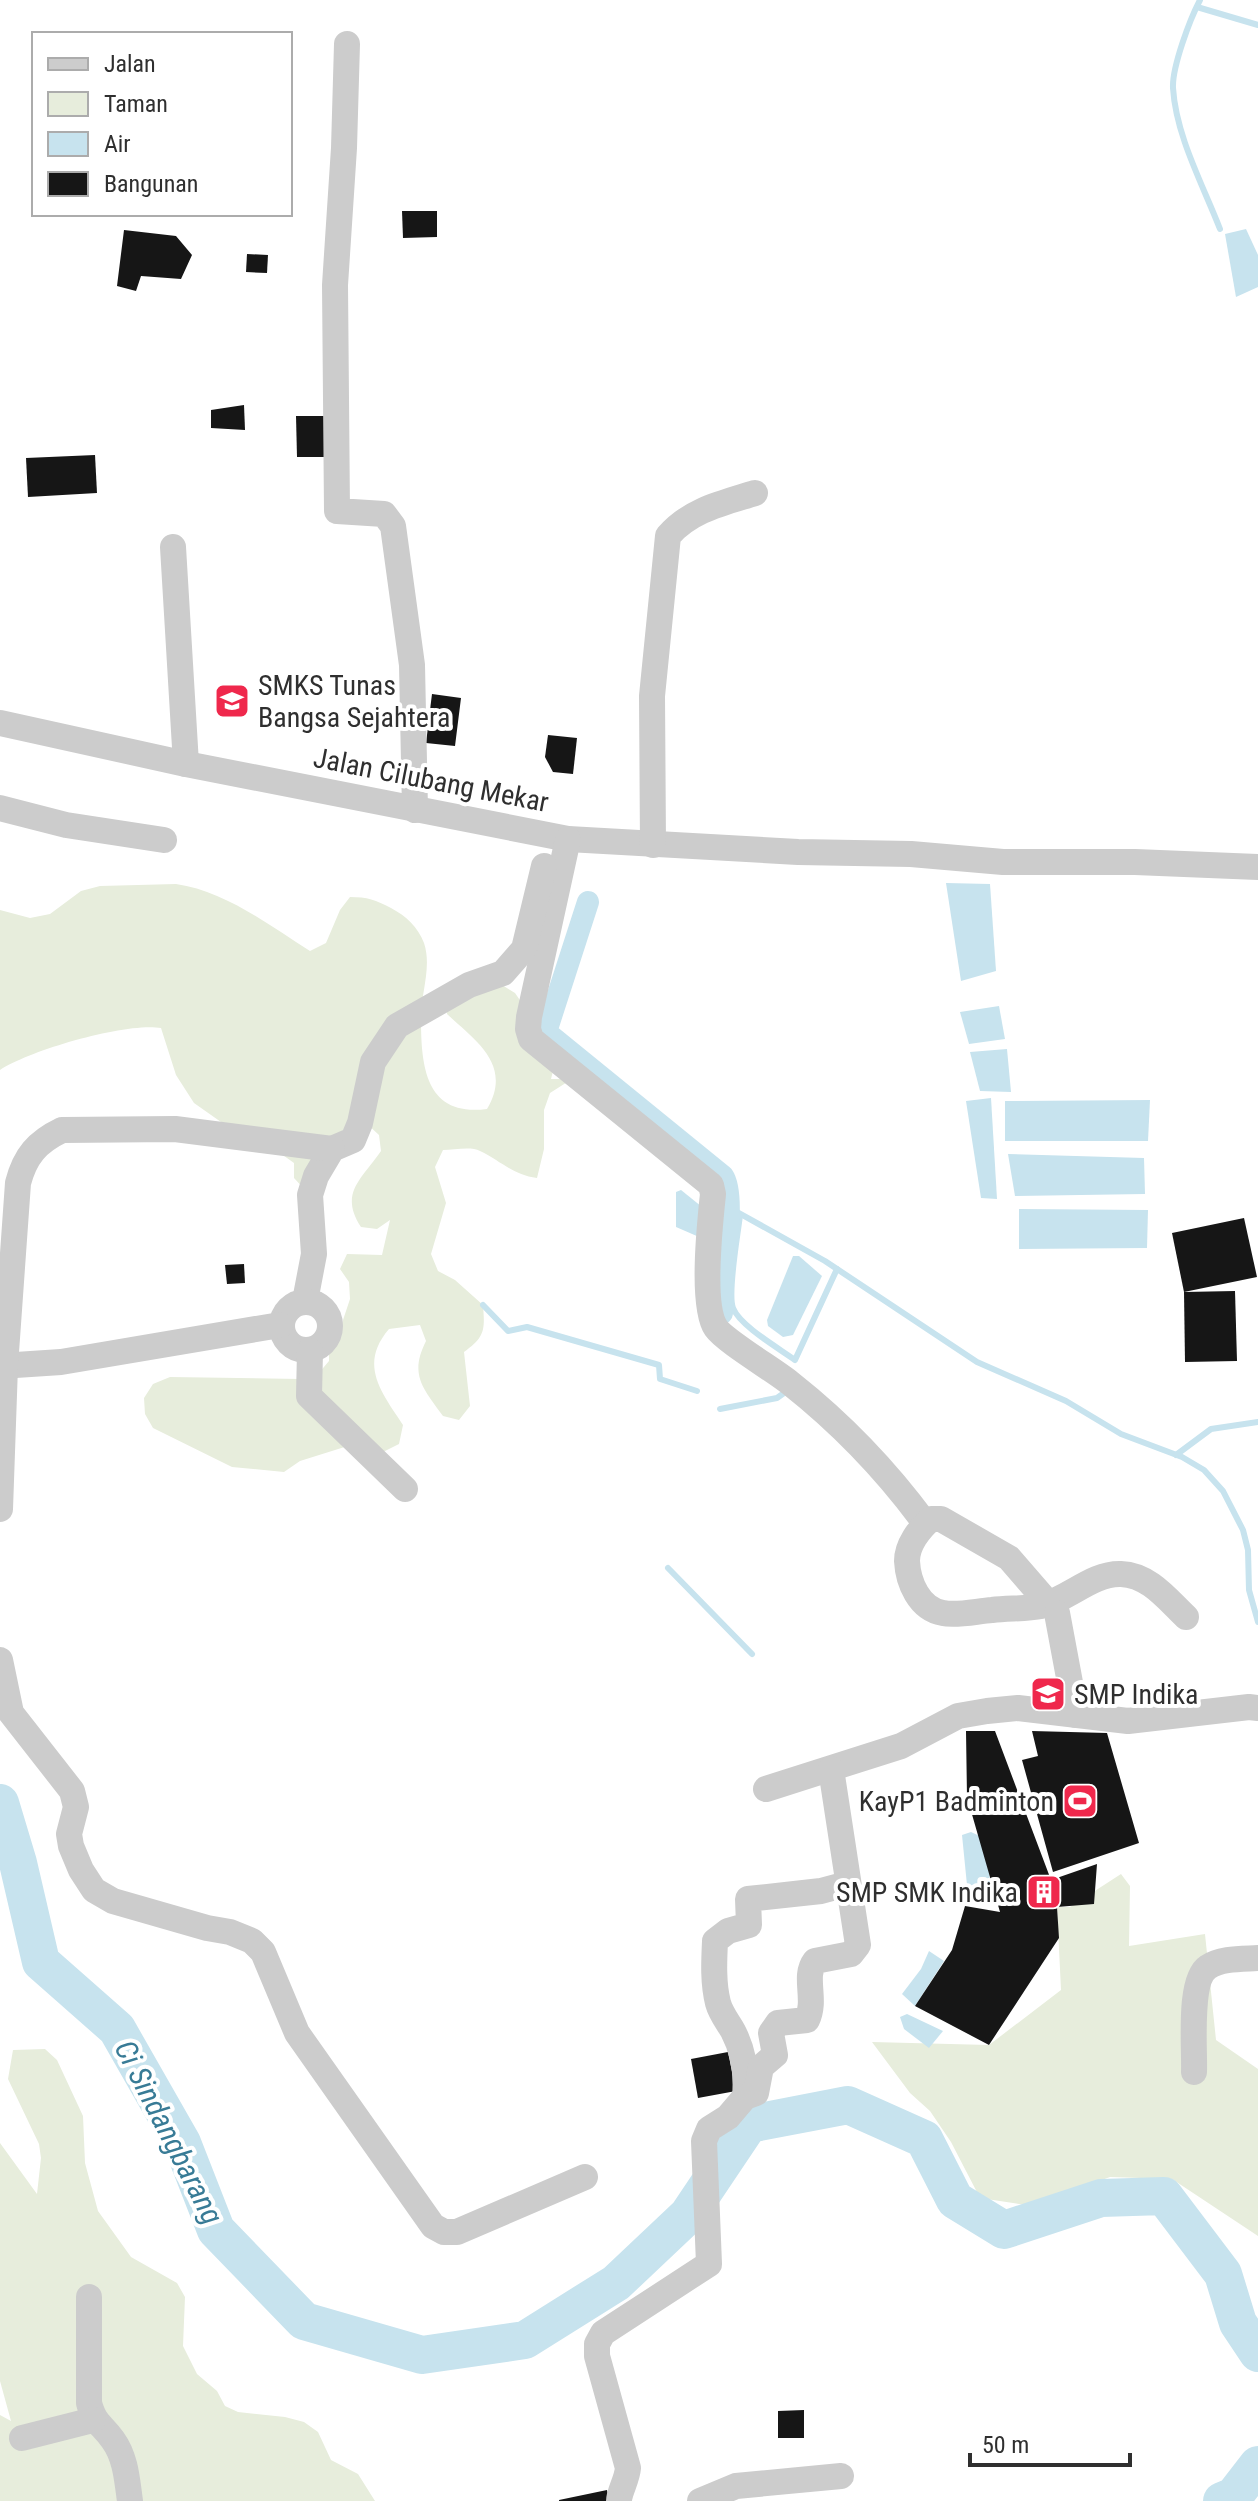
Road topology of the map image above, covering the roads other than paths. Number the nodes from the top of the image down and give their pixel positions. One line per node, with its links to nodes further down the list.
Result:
1 (347, 44): 7 (street)
2 (755, 493): 10 (street)
3 (173, 547): 5 (street)
4 (0, 723): 5 (street, Jalan Cilubang Mekar)
5 (186, 764): 7 (street, Jalan Cilubang Mekar)
6 (0, 808): 9 (street)
7 (415, 810): 8 (street, Jalan Cilubang Mekar)
8 (559, 838): 10 (street, Jalan Cilubang Mekar); 12 (street); 19 (street)
9 (164, 840)
10 (653, 845): 11 (street, Jalan Cilubang Mekar)
11 (1258, 867)
12 (332, 1149): 13 (street); 16 (street)
13 (305, 1301): 14 (street); 15 (street)
14 (280, 1325): 15 (street); 16 (street)
15 (310, 1351): 17 (street)
16 (2, 1366): 18 (street)
17 (405, 1489)
18 (0, 1509)
19 (925, 1523): 20 (street); 20 (street)
20 (1053, 1608): 21 (street); 24 (street)
21 (1186, 1617)
22 (0, 1660): 31 (street)
23 (1258, 1708): 24 (street)
24 (1076, 1715): 25 (street)
25 (831, 1769): 26 (street); 27 (street)
26 (766, 1789)
27 (847, 1884): 30 (street); 30 (street)
28 (1258, 1958): 29 (street)
29 (1194, 2072)
30 (745, 2097): 37 (street)
31 (585, 2177)
32 (89, 2297): 33 (street)
33 (93, 2420): 34 (street); 36 (street)
34 (22, 2438)
35 (841, 2476): 38 (street)
36 (130, 2501)
37 (619, 2501)
38 (700, 2501)

